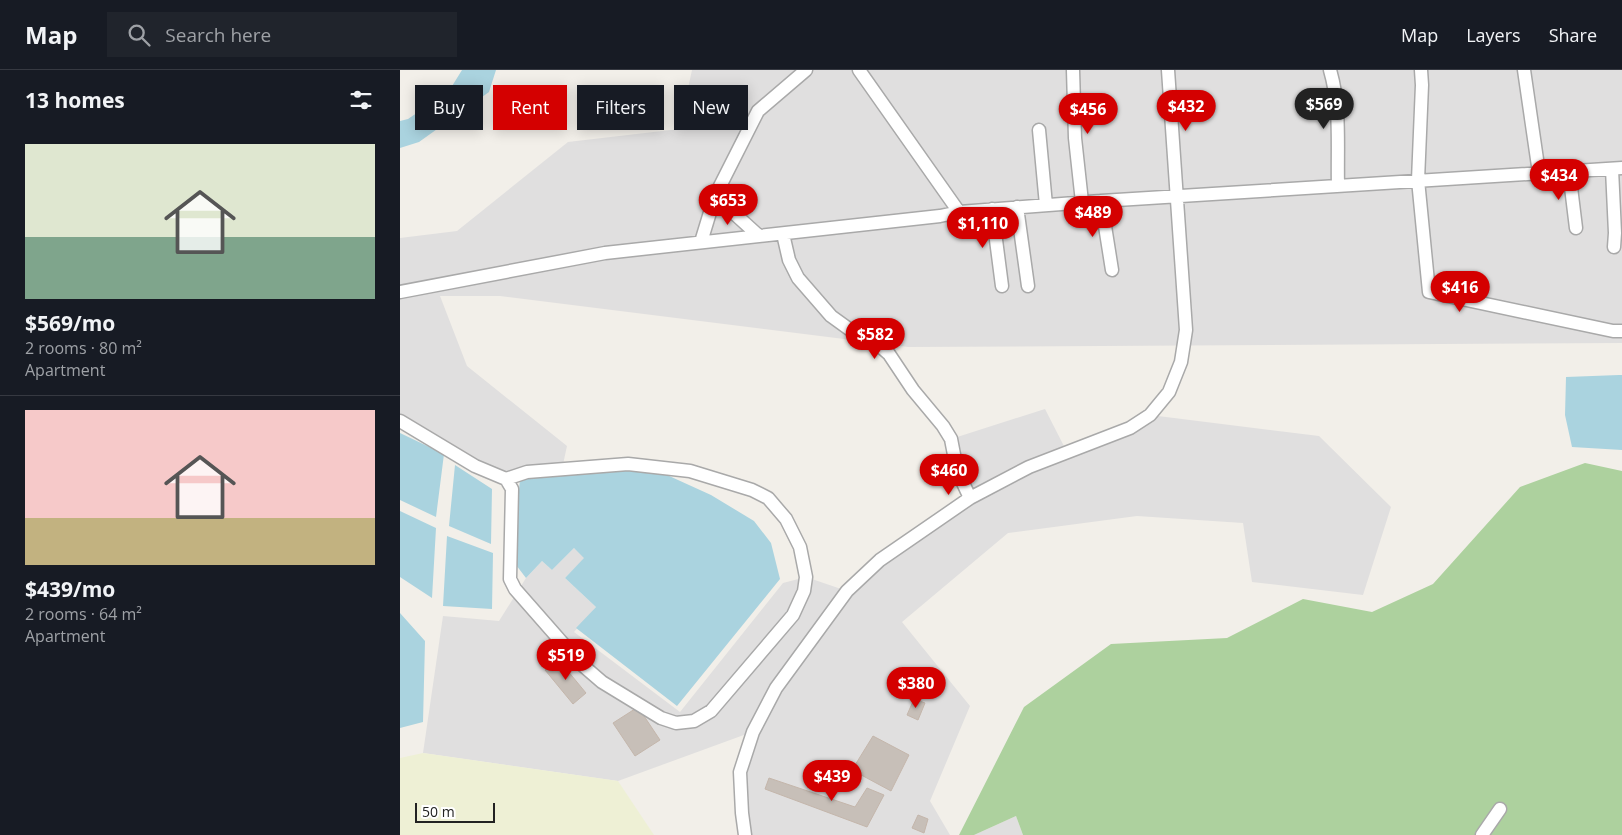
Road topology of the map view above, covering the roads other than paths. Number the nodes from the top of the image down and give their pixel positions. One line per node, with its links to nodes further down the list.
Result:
1 (806, 70): 14 (street)
2 (860, 70): 21 (street)
3 (1073, 70): 17 (street)
4 (1168, 70): 15 (street)
5 (1330, 70): 13 (street)
6 (1421, 70): 12 (street)
7 (1524, 70): 11 (street)
8 (1040, 130): 18 (street)
9 (1617, 168): 10 (street); 26 (street)
10 (1569, 171): 11 (street); 22 (street)
11 (1539, 173): 12 (street)
12 (1418, 180): 13 (street); 31 (street)
13 (1338, 186): 15 (street)
14 (715, 196): 24 (street); 25 (street)
15 (1178, 196): 16 (street); 34 (street)
16 (1102, 201): 17 (street); 27 (street)
17 (1082, 202): 18 (street)
18 (1046, 205): 19 (street)
19 (1017, 207): 20 (street); 29 (street)
20 (992, 209): 21 (street); 28 (street)
21 (959, 212): 23 (street)
22 (1576, 228)
23 (783, 234): 24 (street); 34 (street)
24 (759, 236): 25 (street)
25 (701, 242): 30 (street)
26 (1614, 247)
27 (1112, 270)
28 (1002, 286)
29 (1028, 286)
30 (400, 292)
31 (1622, 332)
32 (400, 421): 33 (street)
33 (506, 479): 33 (street)
34 (970, 498): 36 (street)
35 (1500, 809): 37 (street)
36 (745, 835)
37 (1482, 835)

